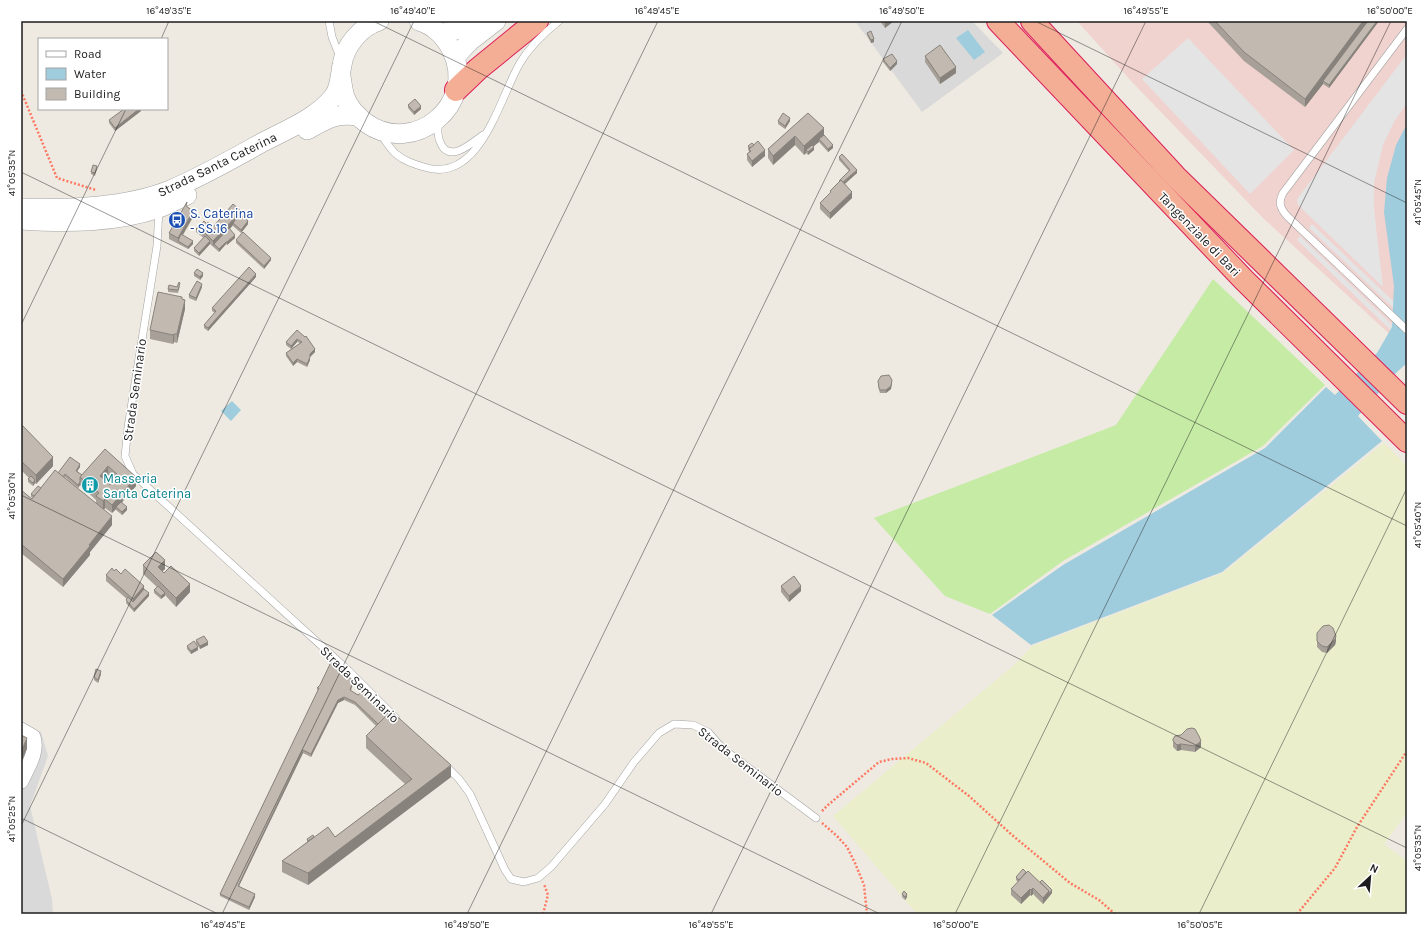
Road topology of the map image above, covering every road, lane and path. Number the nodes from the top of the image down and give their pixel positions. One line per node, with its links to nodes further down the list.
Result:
1 (329, 21): 13 (lane)
2 (376, 21): 13 (street, Strada Santa Caterina)
3 (419, 21): 11 (street)
4 (475, 21): 11 (street)
5 (496, 21): 12 (street)
6 (537, 21): 14 (highway)
7 (559, 21): 19 (lane)
8 (998, 21): 26 (highway, Tangenziale di Bari)
9 (1032, 21): 25 (highway, Tangenziale di Bari)
10 (1407, 29): 24 (lane)
11 (441, 34): 12 (street)
12 (455, 57): 14 (street)
13 (341, 70): 16 (street); 21 (street, Strada Santa Caterina)
14 (456, 90): 17 (street)
15 (21, 91): 20 (path)
16 (358, 116): 18 (street); 22 (street, Strada Santa Caterina)
17 (440, 118): 18 (street); 19 (lane)
18 (374, 128): 19 (lane)
19 (485, 134)
20 (103, 192)
21 (21, 208)
22 (159, 208): 23 (street, Strada Santa Caterina); 27 (lane, Strada Seminario)
23 (21, 220)
24 (1407, 330)
25 (1407, 403)
26 (1407, 441)
27 (404, 726)
28 (21, 730): 31 (street)
29 (1407, 751): 37 (path)
30 (437, 758): 33 (lane)
31 (21, 781)
32 (816, 818): 33 (lane, Strada Seminario); 35 (path); 36 (path)
33 (538, 878): 34 (path)
34 (543, 914)
35 (867, 914)
36 (1115, 914)
37 (1297, 914)

